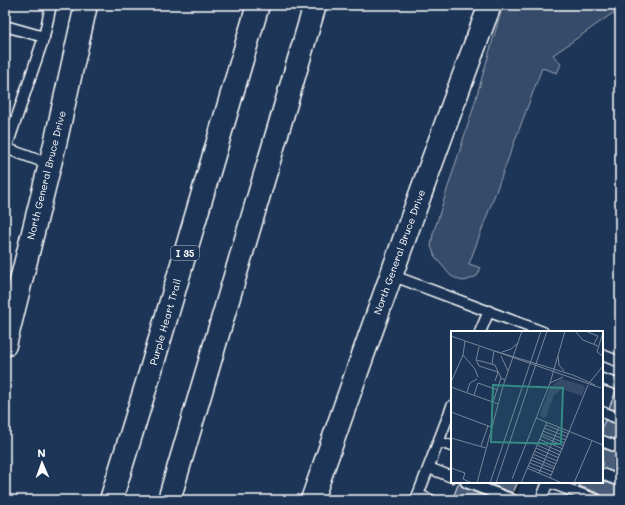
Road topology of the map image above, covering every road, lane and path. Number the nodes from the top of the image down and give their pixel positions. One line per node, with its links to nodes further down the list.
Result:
1 (51, 5): 7 (lane)
2 (86, 5): 9 (main road, North General Bruce Drive)
3 (258, 5): 34 (main road, Purple Heart Trail / I 35)
4 (315, 5): 35 (main road)
5 (490, 5): 10 (main road, North General Bruce Drive)
6 (5, 26): 7 (lane)
7 (44, 37): 8 (lane)
8 (6, 149): 9 (lane)
9 (49, 164): 14 (main road, North General Bruce Drive)
10 (391, 275): 11 (lane); 36 (main road, North General Bruce Drive)
11 (488, 311): 12 (lane); 13 (lane)
12 (480, 331)
13 (540, 331)
14 (5, 346)
15 (603, 355): 16 (lane)
16 (620, 362)
17 (603, 379): 18 (lane)
18 (620, 385)
19 (603, 412): 21 (lane)
20 (450, 419): 23 (lane)
21 (620, 419)
22 (603, 441): 25 (lane)
23 (439, 442): 24 (lane); 26 (lane)
24 (451, 446)
25 (620, 448)
26 (429, 468): 28 (lane); 33 (lane)
27 (603, 474): 29 (lane)
28 (451, 477)
29 (620, 481)
30 (469, 483): 38 (lane)
31 (548, 483): 39 (lane)
32 (551, 483): 40 (lane)
33 (417, 498): 37 (lane)
34 (111, 500)
35 (169, 500)
36 (312, 500)
37 (431, 500)
38 (513, 500)
39 (541, 500)
40 (597, 500)

